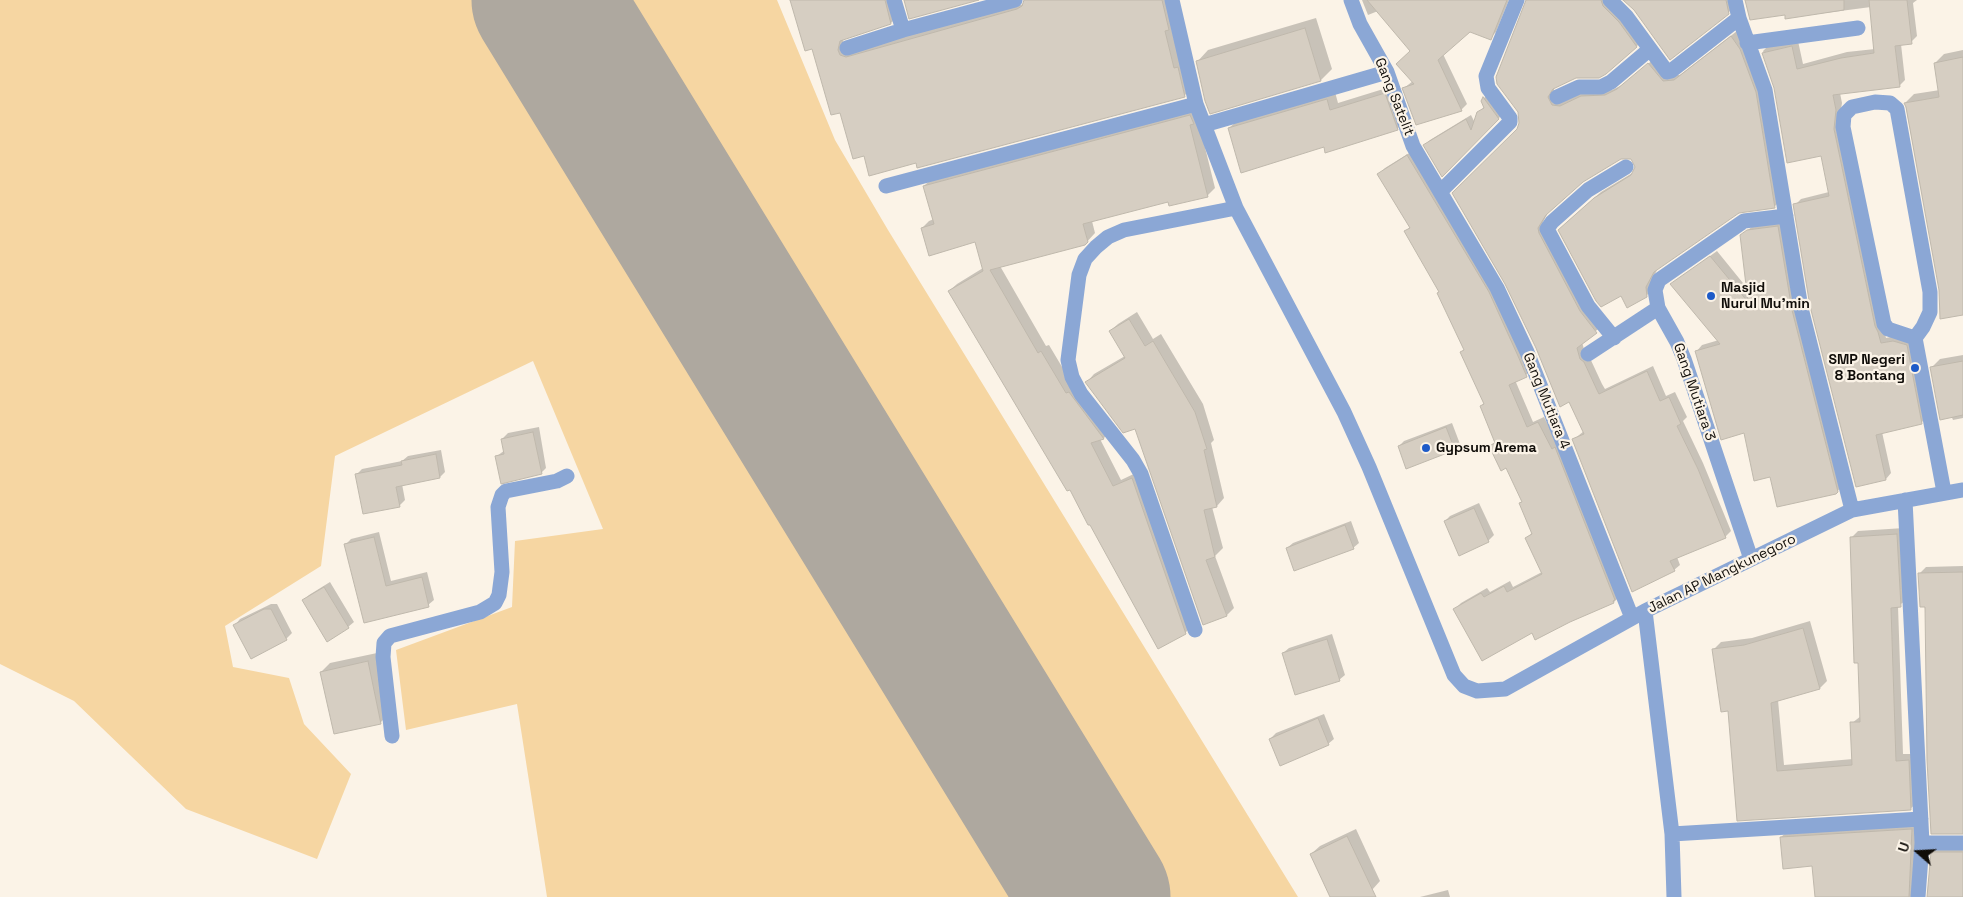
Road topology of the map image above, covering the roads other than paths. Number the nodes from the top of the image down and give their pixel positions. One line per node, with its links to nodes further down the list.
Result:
1 (894, 0): 10 (street)
2 (1015, 0): 10 (street)
3 (1172, 0): 16 (street)
4 (1351, 0): 14 (street, Gang Satelit)
5 (1517, 0): 20 (street)
6 (1610, 0): 13 (street)
7 (1735, 0): 8 (street)
8 (1739, 18): 11 (street); 13 (street)
9 (1858, 28): 11 (street)
10 (903, 30): 12 (street)
11 (1748, 43): 22 (street)
12 (847, 48)
13 (1650, 49): 15 (street)
14 (1387, 72): 17 (street); 20 (street, Gang Satelit)
15 (1557, 97)
16 (1196, 104): 17 (street); 19 (street)
17 (1204, 126): 21 (street)
18 (1626, 167): 24 (street)
19 (886, 186)
20 (1441, 191): 33 (street, Gang Mutiara 4)
21 (1236, 208): 33 (street, Jalan AP Mangkunegoro); 34 (street)
22 (1786, 216): 23 (street); 31 (street)
23 (1658, 308): 24 (street); 32 (street, Gang Mutiara 3)
24 (1614, 338): 26 (street)
25 (1915, 338): 25 (street); 29 (street)
26 (1588, 354)
27 (567, 476): 35 (street)
28 (1963, 490): 29 (street, Jalan AP Mangkunegoro)
29 (1944, 492): 30 (street, Jalan AP Mangkunegoro)
30 (1905, 500): 31 (street, Jalan AP Mangkunegoro); 36 (street)
31 (1852, 510): 32 (street, Jalan AP Mangkunegoro)
32 (1751, 558): 33 (street, Jalan AP Mangkunegoro)
33 (1638, 615): 37 (street, Gang Mutiara 4)
34 (1195, 630)
35 (392, 736)
36 (1921, 819): 37 (street); 38 (street)
37 (1672, 834): 40 (street, Gang Mutiara 4)
38 (1922, 843): 39 (street); 41 (street)
39 (1963, 843)
40 (1674, 897)
41 (1918, 897)

